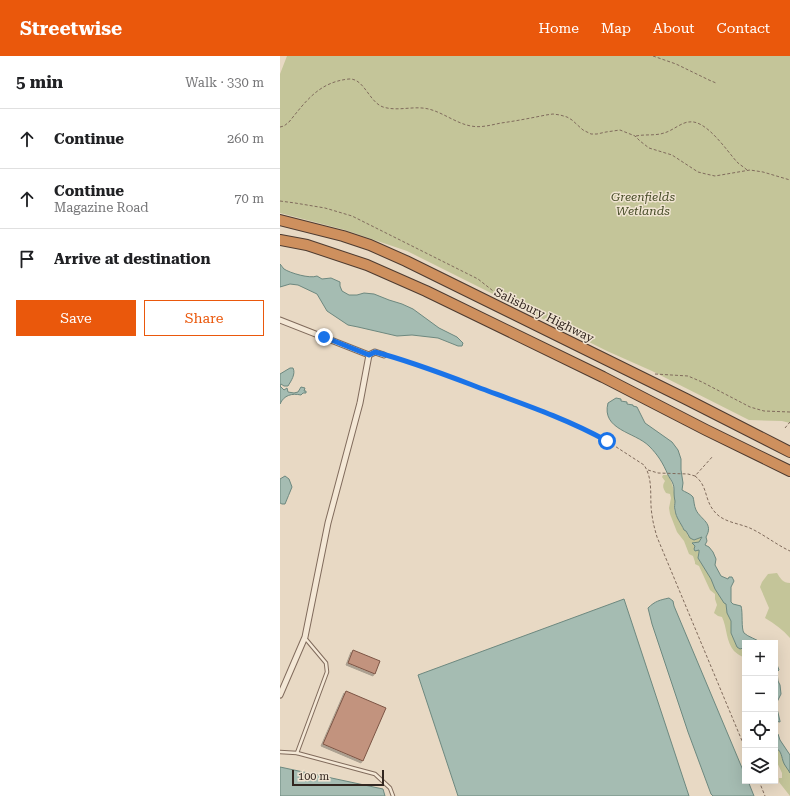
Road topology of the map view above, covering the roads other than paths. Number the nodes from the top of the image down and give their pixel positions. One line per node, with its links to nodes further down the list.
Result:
1 (280, 220): 6 (highway, Salisbury Highway)
2 (280, 240): 7 (highway)
3 (280, 320): 4 (street)
4 (369, 355): 5 (street); 8 (street)
5 (384, 355)
6 (790, 452)
7 (790, 471)
8 (305, 637): 9 (street); 11 (lane)
9 (280, 695)
10 (280, 752): 11 (lane)
11 (297, 753): 12 (lane)
12 (393, 796)

